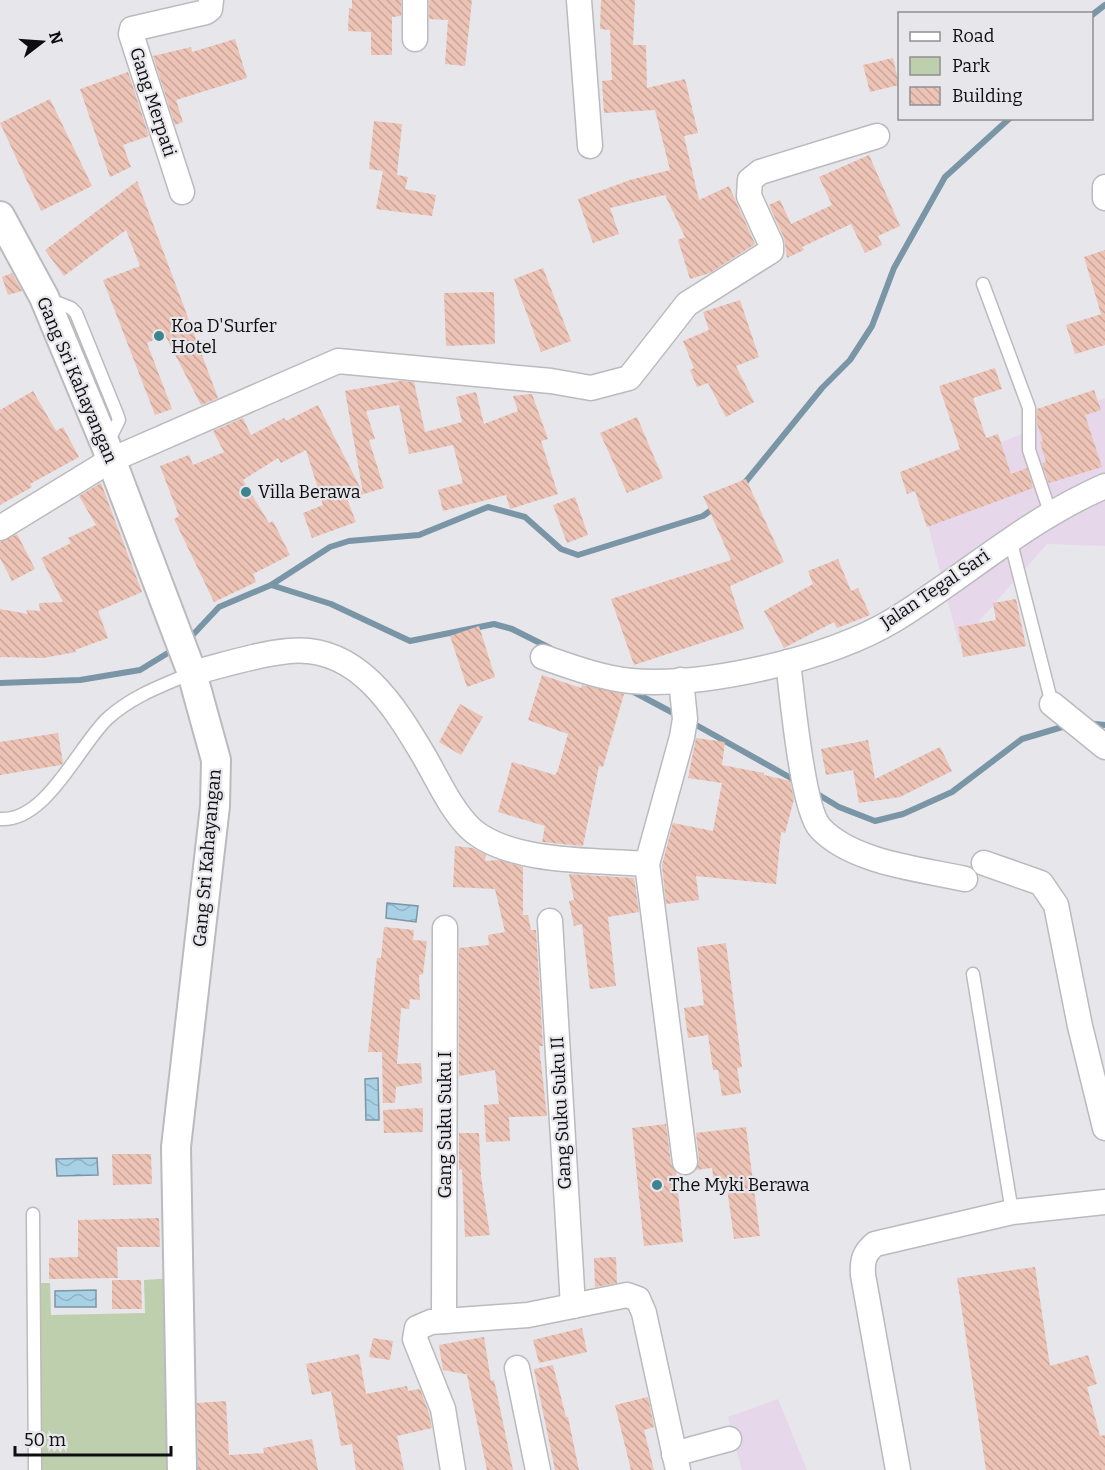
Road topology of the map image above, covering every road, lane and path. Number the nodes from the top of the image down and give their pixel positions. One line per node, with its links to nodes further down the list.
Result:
1 (211, 0): 8 (street, Gang Merpati)
2 (414, 0): 4 (street)
3 (579, 0): 6 (street)
4 (415, 39)
5 (878, 136): 12 (street)
6 (590, 146)
7 (1105, 187): 9 (street)
8 (182, 192)
9 (1105, 198)
10 (0, 216): 12 (street, Gang Sri Kahayangan)
11 (983, 284): 14 (lane)
12 (108, 453): 15 (street); 19 (street, Gang Sri Kahayangan)
13 (1105, 486): 14 (street, Jalan Tegal Sari)
14 (1050, 512): 16 (street, Jalan Tegal Sari)
15 (0, 528)
16 (1010, 538): 18 (street, Jalan Tegal Sari); 21 (lane)
17 (543, 657): 20 (street, Jalan Tegal Sari)
18 (788, 662): 20 (street, Jalan Tegal Sari); 26 (street)
19 (192, 673): 23 (lane); 25 (street); 41 (street, Gang Sri Kahayangan)
20 (681, 680): 25 (street)
21 (1069, 716): 22 (street)
22 (1105, 747)
23 (0, 819)
24 (984, 863): 30 (street)
25 (646, 864): 31 (street)
26 (965, 879)
27 (550, 921): 35 (street, Gang Suku Suku II)
28 (445, 928): 36 (street, Gang Suku Suku I)
29 (973, 975): 33 (lane)
30 (1105, 1128)
31 (685, 1162)
32 (1105, 1202): 33 (street)
33 (1012, 1212): 44 (street)
34 (33, 1214): 40 (lane)
35 (573, 1306): 36 (street); 39 (street)
36 (444, 1321): 42 (street)
37 (517, 1368): 43 (street)
38 (729, 1439): 39 (street)
39 (676, 1462)
40 (35, 1470)
41 (182, 1470)
42 (453, 1470)
43 (538, 1470)
44 (898, 1470)

